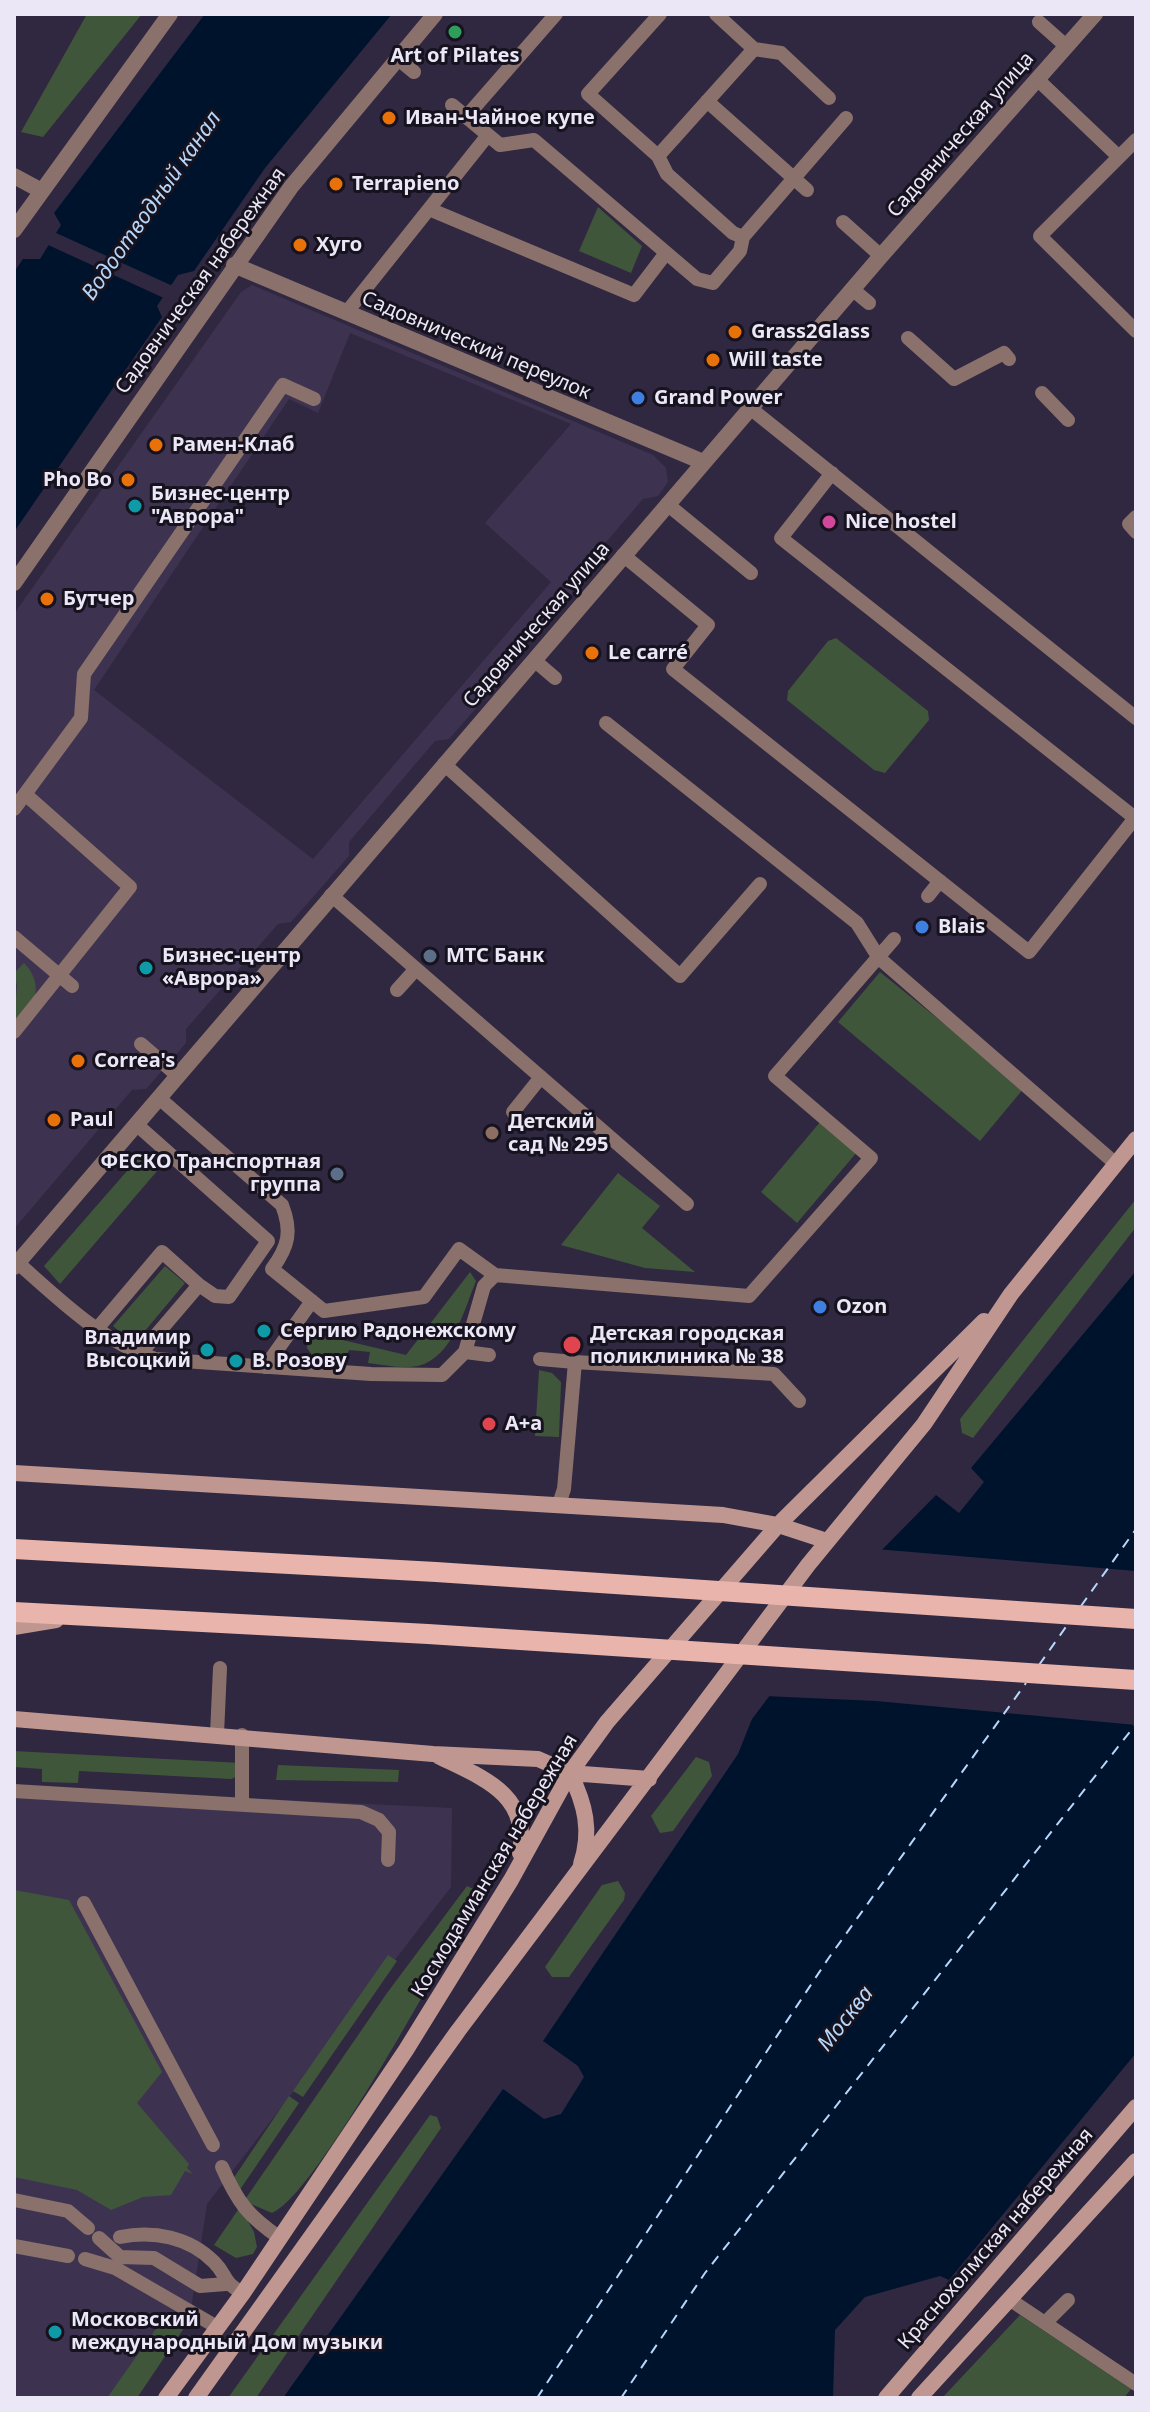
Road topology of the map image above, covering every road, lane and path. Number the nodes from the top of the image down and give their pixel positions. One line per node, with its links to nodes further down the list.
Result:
1 (170, 14): 24 (street)
2 (435, 14): 10 (street, Садовническая набережная)
3 (556, 14): 16 (lane)
4 (660, 14): 20 (lane)
5 (716, 14): 9 (lane)
6 (1087, 17): 8 (street, Садовническая улица)
7 (1039, 22): 8 (lane)
8 (1066, 46): 12 (street, Садовническая улица)
9 (754, 49): 13 (lane); 14 (lane)
10 (397, 58): 11 (lane); 32 (street, Садовническая набережная)
11 (414, 72)
12 (1037, 79): 21 (lane); 31 (street, Садовническая улица)
13 (829, 98)
14 (707, 101): 20 (lane); 23 (lane)
15 (452, 105): 16 (lane)
16 (466, 117): 18 (lane)
17 (846, 118): 23 (lane)
18 (488, 135): 26 (lane); 30 (lane)
19 (1136, 140): 21 (lane)
20 (658, 156): 29 (lane)
21 (1119, 157): 36 (lane)
22 (14, 176): 24 (street)
23 (794, 178): 25 (lane); 29 (lane)
24 (40, 190): 28 (street)
25 (807, 190)
26 (429, 209): 30 (lane); 35 (lane)
27 (843, 222): 31 (lane)
28 (14, 230)
29 (743, 237): 30 (lane)
30 (666, 253)
31 (881, 256): 33 (street, Садовническая улица)
32 (234, 265): 35 (street, Садовнический переулок); 50 (street, Садовническая набережная)
33 (852, 289): 34 (lane); 41 (street, Садовническая улица)
34 (869, 303)
35 (346, 313): 43 (street, Садовнический переулок)
36 (1136, 331)
37 (908, 338): 38 (lane)
38 (1009, 359)
39 (1042, 393): 42 (lane)
40 (314, 399): 56 (lane)
41 (750, 408): 43 (street, Садовническая улица); 44 (lane)
42 (1068, 420)
43 (703, 462): 45 (street, Садовническая улица)
44 (832, 473): 53 (lane); 58 (lane)
45 (667, 504): 48 (street, Садовническая улица); 49 (lane)
46 (1136, 517): 47 (lane)
47 (1136, 532)
48 (623, 555): 51 (street, Садовническая улица); 58 (lane)
49 (751, 573)
50 (14, 583)
51 (534, 660): 52 (lane); 55 (street, Садовническая улица)
52 (555, 678)
53 (1136, 718)
54 (606, 723): 64 (lane)
55 (444, 764): 59 (lane); 60 (street, Садовническая улица)
56 (25, 794): 57 (lane); 66 (lane)
57 (14, 809)
58 (940, 881): 61 (lane)
59 (760, 884)
60 (331, 895): 65 (lane); 70 (street, Садовническая улица)
61 (928, 896)
62 (14, 937): 66 (lane)
63 (894, 939): 64 (lane)
64 (879, 958): 76 (lane); 79 (lane)
65 (416, 969): 67 (lane); 71 (lane)
66 (66, 981): 68 (lane)
67 (397, 990)
68 (14, 1032)
69 (141, 1044): 70 (lane)
70 (178, 1076): 72 (street, Садовническая улица)
71 (541, 1077): 73 (lane); 77 (lane)
72 (159, 1098): 74 (street, Садовническая улица); 82 (lane)
73 (513, 1112)
74 (136, 1124): 78 (street, Садовническая улица); 80 (lane)
75 (1136, 1139): 76 (main road, Космодамианская набережная)
76 (1116, 1164): 81 (main road, Космодамианская набережная)
77 (687, 1204)
78 (16, 1265): 83 (lane)
79 (495, 1275): 82 (lane); 84 (lane)
80 (199, 1285): 83 (lane); 85 (lane)
81 (1011, 1294): 93 (main road, Космодамианская набережная); 94 (main road, Космодамианская набережная)
82 (312, 1301): 89 (lane)
83 (96, 1330): 85 (lane)
84 (465, 1352): 86 (lane); 89 (lane)
85 (140, 1354): 89 (lane)
86 (489, 1355)
87 (540, 1359): 88 (lane)
88 (575, 1362): 90 (lane); 92 (lane)
89 (265, 1367)
90 (799, 1401)
91 (14, 1473): 92 (main road)
92 (559, 1504): 93 (main road)
93 (778, 1525): 94 (main road); 106 (main road, Космодамианская набережная)
94 (827, 1541): 107 (main road, Космодамианская набережная)
95 (14, 1549): 98 (main road, bridge)
96 (14, 1612): 97 (main road, bridge)
97 (85, 1615): 99 (main road, bridge); 101 (main road, bridge)
98 (1136, 1619)
99 (14, 1627)
100 (220, 1668): 103 (lane)
101 (1136, 1680)
102 (14, 1719): 103 (main road)
103 (217, 1734): 104 (main road)
104 (242, 1735): 105 (main road); 109 (lane)
105 (433, 1754): 106 (main road); 112 (main road)
106 (570, 1773): 107 (main road); 111 (main road); 112 (main road, Космодамианская набережная)
107 (649, 1779): 111 (main road, Космодамианская набережная)
108 (14, 1791): 109 (lane)
109 (242, 1802): 110 (lane)
110 (388, 1860)
111 (578, 1874): 133 (main road, Космодамианская набережная)
112 (511, 1880): 120 (main road, Космодамианская набережная)
113 (84, 1903): 115 (lane)
114 (1136, 2107): 134 (main road, Краснохолмская набережная)
115 (213, 2145)
116 (1136, 2161): 127 (main road)
117 (222, 2167): 120 (lane)
118 (14, 2200): 124 (lane)
119 (120, 2237): 125 (lane)
120 (280, 2238): 126 (main road, Космодамианская набережная)
121 (14, 2246): 122 (lane)
122 (68, 2256)
123 (85, 2259): 124 (lane)
124 (118, 2262): 125 (lane); 130 (lane)
125 (226, 2284): 126 (lane)
126 (243, 2293): 130 (main road, Космодамианская набережная)
127 (1009, 2299): 129 (lane); 135 (main road)
128 (1068, 2300): 129 (lane)
129 (1045, 2323): 131 (lane)
130 (217, 2327): 132 (main road, Космодамианская набережная)
131 (1136, 2384)
132 (166, 2398)
133 (196, 2398)
134 (886, 2398)
135 (919, 2398)

